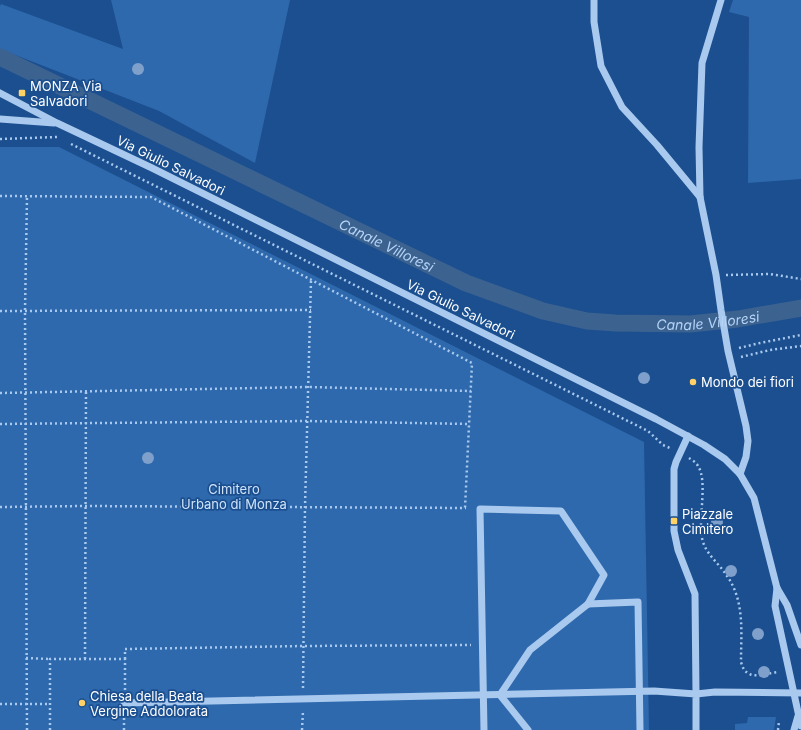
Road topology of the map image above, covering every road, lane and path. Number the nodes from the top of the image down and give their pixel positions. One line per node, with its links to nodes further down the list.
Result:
1 (594, 0): 9 (street)
2 (721, 0): 9 (street)
3 (0, 93): 5 (street, Via Giulio Salvadori)
4 (0, 119): 5 (street, Via Giulio Salvadori)
5 (57, 123): 30 (street, Via Giulio Salvadori)
6 (0, 138): 31 (path)
7 (0, 196): 8 (path)
8 (27, 197): 12 (path); 15 (path)
9 (700, 197): 10 (street)
10 (716, 275): 11 (path); 18 (street)
11 (801, 279)
12 (311, 280): 13 (path); 22 (path)
13 (311, 310): 15 (path); 20 (path)
14 (0, 311): 15 (path)
15 (25, 311): 23 (path)
16 (801, 335): 18 (path)
17 (801, 346): 19 (path)
18 (728, 351): 19 (street)
19 (730, 359): 32 (street)
20 (308, 387): 21 (path); 22 (path); 25 (path)
21 (86, 391): 23 (path); 26 (path)
22 (470, 391): 29 (path)
23 (26, 392): 24 (path); 28 (path)
24 (0, 393)
25 (307, 421): 26 (path); 29 (path); 36 (path)
26 (86, 423): 28 (path); 33 (path)
27 (0, 424): 28 (path)
28 (25, 424): 35 (path)
29 (469, 424): 37 (path)
30 (688, 436): 31 (street); 32 (street, Via Giulio Salvadori)
31 (680, 453): 48 (path); 51 (street)
32 (740, 474): 39 (street, Via Giulio Salvadori)
33 (85, 506): 35 (path); 36 (path); 46 (path)
34 (0, 507): 35 (path)
35 (26, 507): 44 (path)
36 (305, 507): 37 (path); 43 (path)
37 (465, 508): 38 (path)
38 (480, 509): 40 (street); 41 (street)
39 (777, 588): 42 (street, Via Giulio Salvadori); 48 (street, Via Giulio Salvadori)
40 (588, 604): 49 (street); 54 (street)
41 (483, 645): 43 (path); 53 (street)
42 (801, 645)
43 (303, 646): 47 (path); 55 (path)
44 (26, 658): 45 (path); 58 (path)
45 (50, 659): 46 (path); 59 (path)
46 (85, 659): 47 (path)
47 (125, 659): 56 (path)
48 (788, 670): 52 (street, Via Giulio Salvadori)
49 (639, 692): 51 (street); 54 (street); 69 (street)
50 (801, 693): 52 (street)
51 (696, 694): 52 (street); 70 (street)
52 (793, 694): 60 (street, Via Giulio Salvadori)
53 (484, 695): 54 (street); 55 (street); 67 (street)
54 (500, 695): 68 (street)
55 (303, 699): 56 (street); 66 (path)
56 (124, 703): 65 (path)
57 (0, 704): 58 (path)
58 (26, 704): 59 (path); 63 (path)
59 (50, 704): 64 (path)
60 (798, 716): 62 (street, Via Giulio Salvadori); 72 (street)
61 (779, 721): 71 (path)
62 (801, 726)
63 (27, 730)
64 (50, 730)
65 (124, 730)
66 (302, 730)
67 (484, 730)
68 (528, 730)
69 (640, 730)
70 (696, 730)
71 (778, 730)
72 (794, 730)

